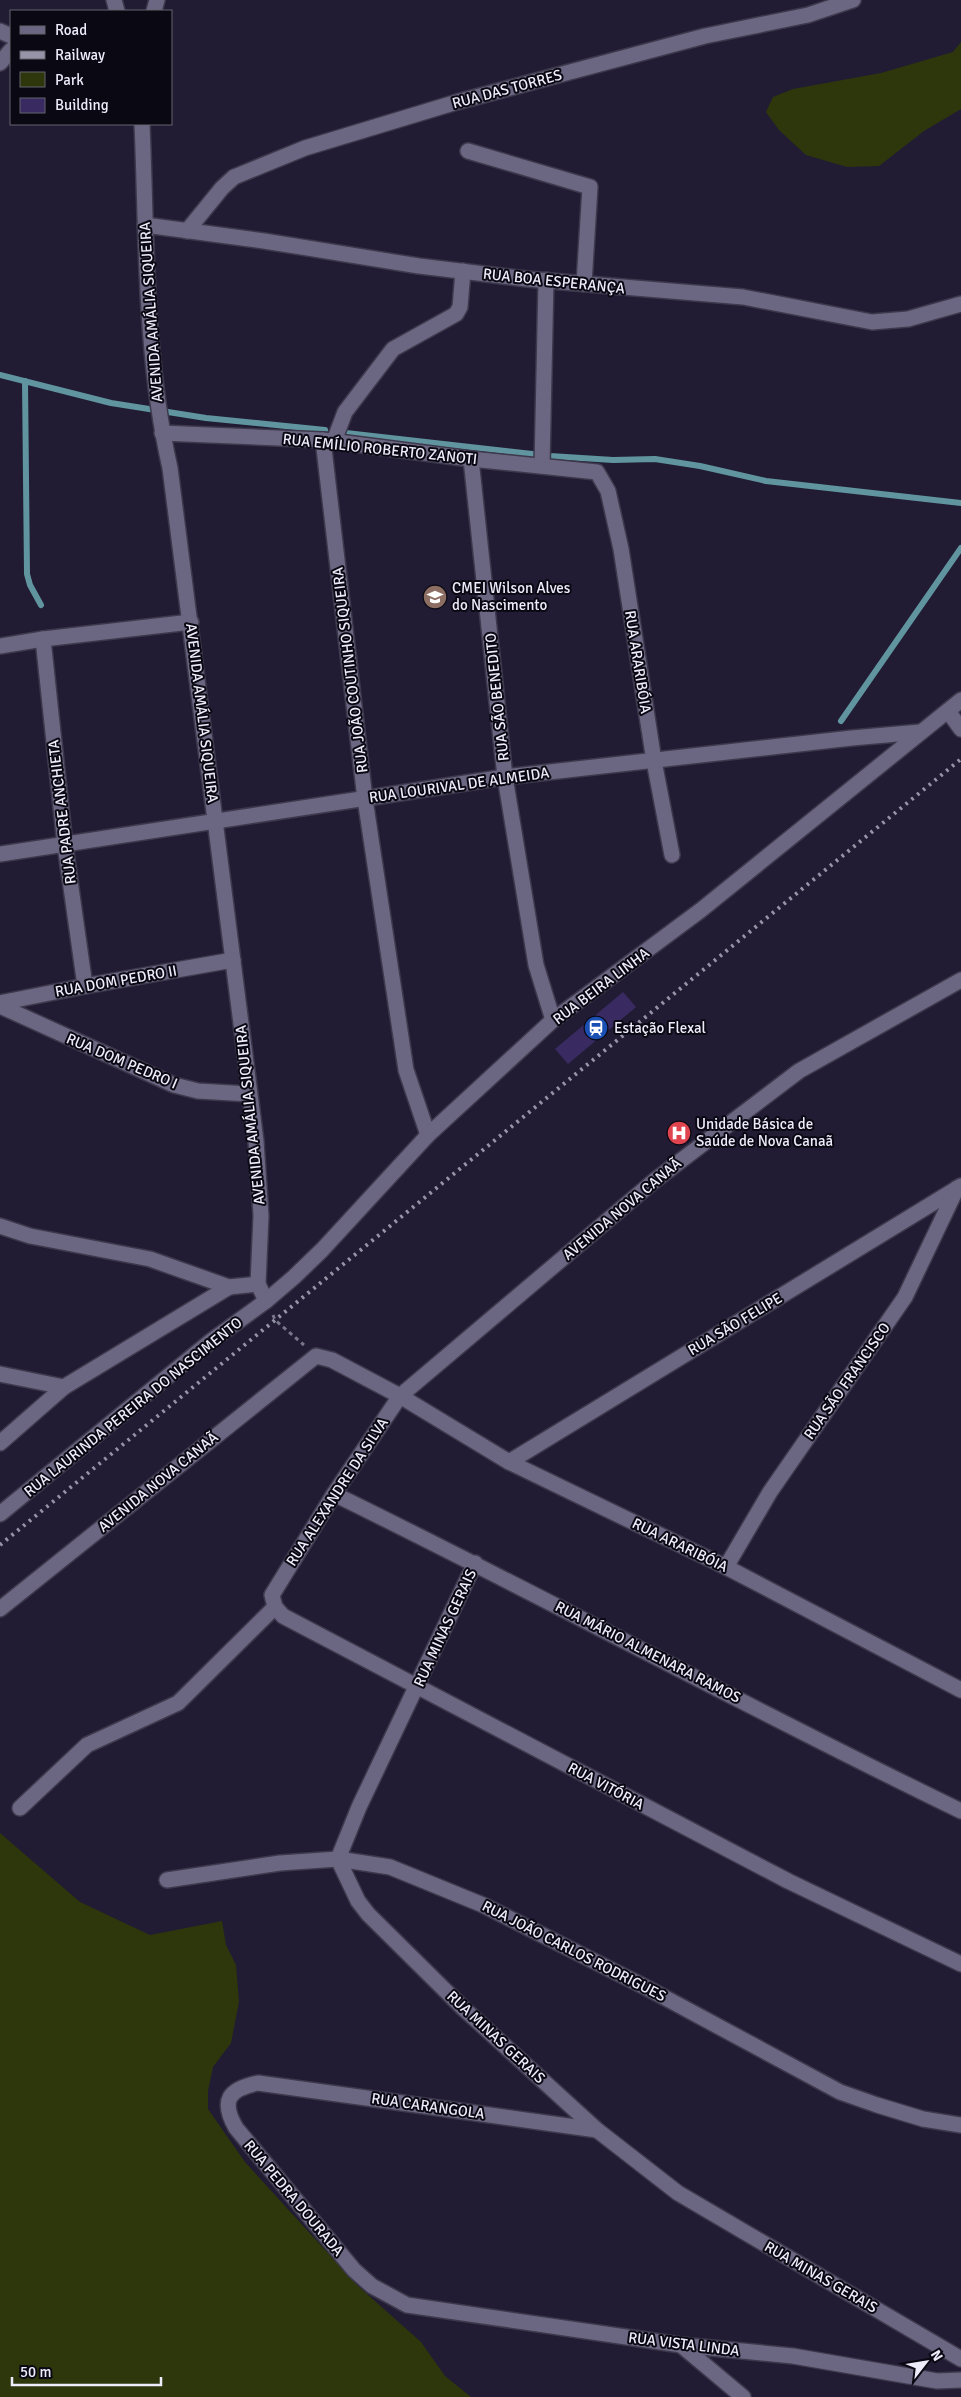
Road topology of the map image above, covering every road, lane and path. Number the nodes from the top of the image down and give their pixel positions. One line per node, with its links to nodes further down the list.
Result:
1 (853, 0): 7 (street, RUA DAS TORRES)
2 (10, 51): 3 (street)
3 (0, 63)
4 (142, 125): 6 (street, AVENIDA AMÁLIA SIQUEIRA)
5 (468, 151): 10 (street)
6 (145, 225): 7 (street, RUA BOA ESPERANÇA); 12 (street, AVENIDA AMÁLIA SIQUEIRA)
7 (188, 230): 8 (street, RUA BOA ESPERANÇA)
8 (463, 271): 9 (street, RUA BOA ESPERANÇA); 13 (street)
9 (546, 280): 10 (street, RUA BOA ESPERANÇA); 15 (street)
10 (584, 284): 11 (street, RUA BOA ESPERANÇA)
11 (961, 304)
12 (161, 429): 13 (street, RUA EMÍLIO ROBERTO ZANOTI); 17 (street, AVENIDA AMÁLIA SIQUEIRA)
13 (328, 440): 14 (street, RUA EMÍLIO ROBERTO ZANOTI); 26 (street, RUA JOÃO COUTINHO SIQUEIRA)
14 (471, 459): 15 (street, RUA EMÍLIO ROBERTO ZANOTI); 25 (street, RUA SÃO BENEDITO)
15 (542, 466): 16 (street, RUA EMÍLIO ROBERTO ZANOTI)
16 (597, 472): 24 (street, RUA ARARIBÓIA)
17 (190, 622): 18 (street); 27 (street, AVENIDA AMÁLIA SIQUEIRA)
18 (43, 638): 19 (street); 28 (street, RUA PADRE ANCHIETA)
19 (0, 646)
20 (961, 700): 21 (street, RUA BEIRA LINHA)
21 (948, 711): 22 (street); 23 (street, RUA BEIRA LINHA)
22 (961, 729)
23 (920, 732): 24 (street, RUA LOURIVAL DE ALMEIDA); 35 (street, RUA BEIRA LINHA)
24 (654, 761): 25 (street, RUA LOURIVAL DE ALMEIDA); 30 (street, RUA ARARIBÓIA)
25 (505, 777): 26 (street, RUA LOURIVAL DE ALMEIDA); 35 (street, RUA SÃO BENEDITO)
26 (365, 799): 27 (street, RUA LOURIVAL DE ALMEIDA); 37 (street, RUA JOÃO COUTINHO SIQUEIRA)
27 (215, 821): 28 (street, RUA LOURIVAL DE ALMEIDA); 31 (street, AVENIDA AMÁLIA SIQUEIRA)
28 (65, 845): 29 (street, RUA LOURIVAL DE ALMEIDA); 33 (street, RUA PADRE ANCHIETA)
29 (0, 854)
30 (672, 855)
31 (233, 960): 33 (street, RUA DOM PEDRO II); 36 (street, AVENIDA AMÁLIA SIQUEIRA)
32 (961, 980): 46 (street, AVENIDA NOVA CANAÃ)
33 (85, 986): 34 (street, RUA DOM PEDRO II)
34 (0, 1004): 36 (street, RUA DOM PEDRO I)
35 (553, 1020): 37 (street, RUA BEIRA LINHA)
36 (249, 1094): 40 (street, AVENIDA AMÁLIA SIQUEIRA)
37 (428, 1135): 42 (street, RUA BEIRA LINHA)
38 (959, 1187): 48 (street, RUA SÃO FELIPE); 52 (street, RUA SÃO FRANCISCO)
39 (0, 1226): 41 (street)
40 (258, 1284): 41 (street); 42 (street, AVENIDA AMÁLIA SIQUEIRA)
41 (229, 1287): 45 (street)
42 (266, 1301): 43 (path); 50 (street, RUA LAURINDA PEREIRA DO NASCIMENTO)
43 (316, 1356): 46 (street, RUA ARARIBÓIA); 54 (street, AVENIDA NOVA CANAÃ)
44 (0, 1374): 45 (street)
45 (64, 1386): 47 (street)
46 (400, 1396): 48 (street, RUA ARARIBÓIA); 49 (street, RUA ALEXANDRE DA SILVA)
47 (0, 1444)
48 (509, 1462): 52 (street, RUA ARARIBÓIA)
49 (334, 1494): 51 (street, RUA MÁRIO ALMENARA RAMOS); 53 (street, RUA ALEXANDRE DA SILVA)
50 (0, 1514)
51 (475, 1563): 55 (street, RUA MINAS GERAIS); 58 (street, RUA MÁRIO ALMENARA RAMOS)
52 (726, 1568): 56 (street, RUA ARARIBÓIA)
53 (275, 1607): 55 (street, RUA VITÓRIA); 57 (street)
54 (0, 1609)
55 (418, 1687): 59 (street, RUA MINAS GERAIS); 61 (street, RUA VITÓRIA)
56 (961, 1690)
57 (20, 1808)
58 (961, 1811)
59 (338, 1859): 60 (street, RUA JOÃO CARLOS RODRIGUES); 63 (street, RUA JOÃO CARLOS RODRIGUES); 64 (street, RUA MINAS GERAIS)
60 (167, 1880)
61 (961, 1964)
62 (258, 2083): 64 (street, RUA CARANGOLA); 65 (street, RUA PEDRA DOURADA)
63 (961, 2125)
64 (597, 2130): 67 (street, RUA MINAS GERAIS)
65 (407, 2304): 66 (street, RUA VISTA LINDA)
66 (681, 2345): 68 (street, RUA VISTA LINDA); 69 (street)
67 (961, 2359)
68 (961, 2380)
69 (743, 2397)

